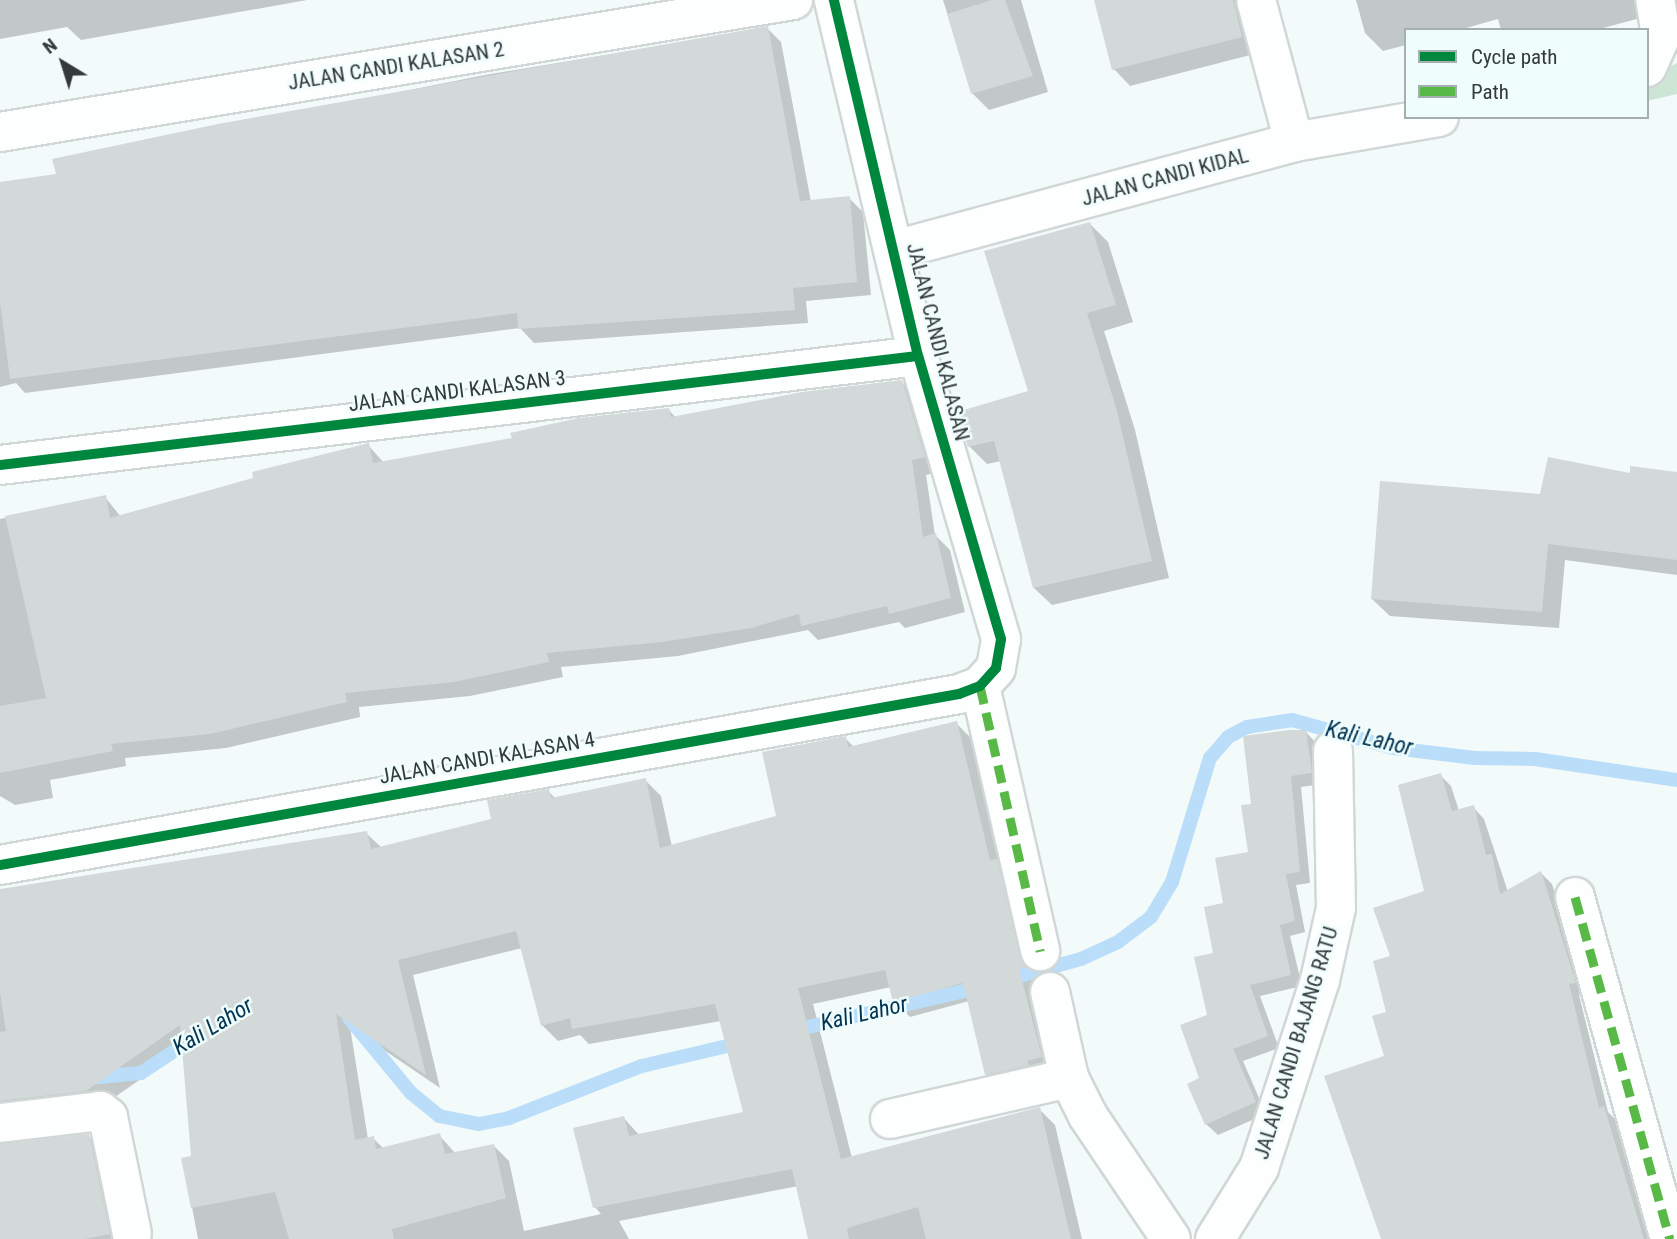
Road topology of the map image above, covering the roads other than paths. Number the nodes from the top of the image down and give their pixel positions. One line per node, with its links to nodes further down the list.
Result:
1 (793, 0): 7 (street, JALAN CANDI KALASAN 2)
2 (834, 0): 9 (street, JALAN CANDI KALASAN)
3 (1256, 0): 8 (street)
4 (1656, 0): 5 (street)
5 (1649, 62)
6 (1426, 119): 8 (street, JALAN CANDI KIDAL)
7 (0, 132)
8 (1294, 142): 9 (street, JALAN CANDI KIDAL)
9 (895, 250): 10 (street, JALAN CANDI KALASAN)
10 (918, 356): 11 (street, JALAN CANDI KALASAN 3); 12 (street, JALAN CANDI KALASAN)
11 (0, 465)
12 (980, 686): 14 (street, JALAN CANDI KALASAN 4); 16 (street)
13 (1333, 751): 23 (street, JALAN CANDI BAJANG RATU)
14 (0, 864)
15 (1575, 897): 24 (street)
16 (1040, 951)
17 (1050, 992): 18 (street)
18 (1069, 1078): 19 (street); 22 (street)
19 (890, 1119)
20 (0, 1123): 21 (street)
21 (132, 1234)
22 (1171, 1239)
23 (1215, 1239)
24 (1670, 1239)

